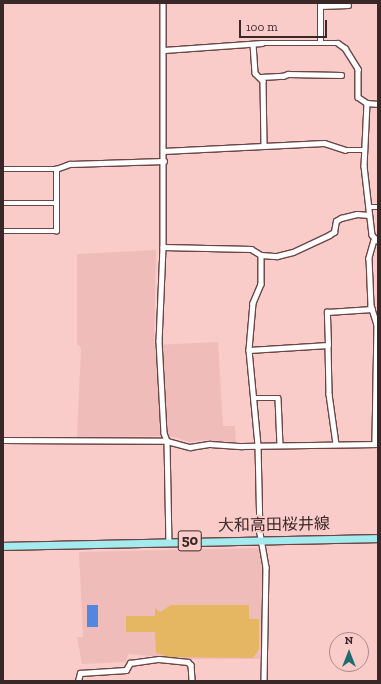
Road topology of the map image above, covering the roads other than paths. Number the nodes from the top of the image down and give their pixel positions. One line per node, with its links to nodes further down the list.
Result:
1 (163, 3): 6 (street)
2 (320, 4): 3 (street); 4 (street)
3 (348, 5)
4 (320, 42): 5 (street); 9 (street)
5 (253, 44): 6 (street); 8 (street)
6 (164, 50): 13 (street)
7 (341, 75): 8 (street)
8 (261, 77): 11 (street)
9 (367, 104): 10 (street); 12 (street)
10 (378, 104)
11 (264, 146): 12 (street); 13 (street)
12 (364, 150): 19 (street)
13 (163, 151): 14 (street)
14 (164, 161): 16 (street); 24 (street)
15 (3, 169): 16 (street)
16 (56, 170): 18 (street)
17 (3, 203): 18 (street)
18 (56, 203): 22 (street)
19 (369, 207): 20 (street); 21 (street)
20 (378, 207)
21 (369, 215): 23 (street); 25 (street)
22 (3, 231)
23 (376, 240): 26 (street)
24 (163, 247): 25 (street); 31 (street)
25 (261, 255): 28 (street)
26 (372, 309): 27 (street); 33 (street)
27 (328, 345): 28 (street); 32 (street)
28 (249, 350): 29 (street)
29 (255, 398): 34 (street); 35 (street)
30 (3, 440): 31 (street)
31 (167, 442): 34 (street); 38 (street)
32 (336, 444): 33 (street); 35 (street)
33 (377, 444)
34 (258, 445): 35 (street); 37 (street)
35 (280, 445)
36 (378, 538): 37 (main road, 大和高田桜井線 / 50)
37 (262, 539): 38 (main road, 大和高田桜井線 / 50); 42 (street)
38 (169, 541): 39 (main road, 大和高田桜井線 / 50)
39 (3, 546)
40 (78, 681): 41 (street)
41 (192, 681)
42 (264, 681)

